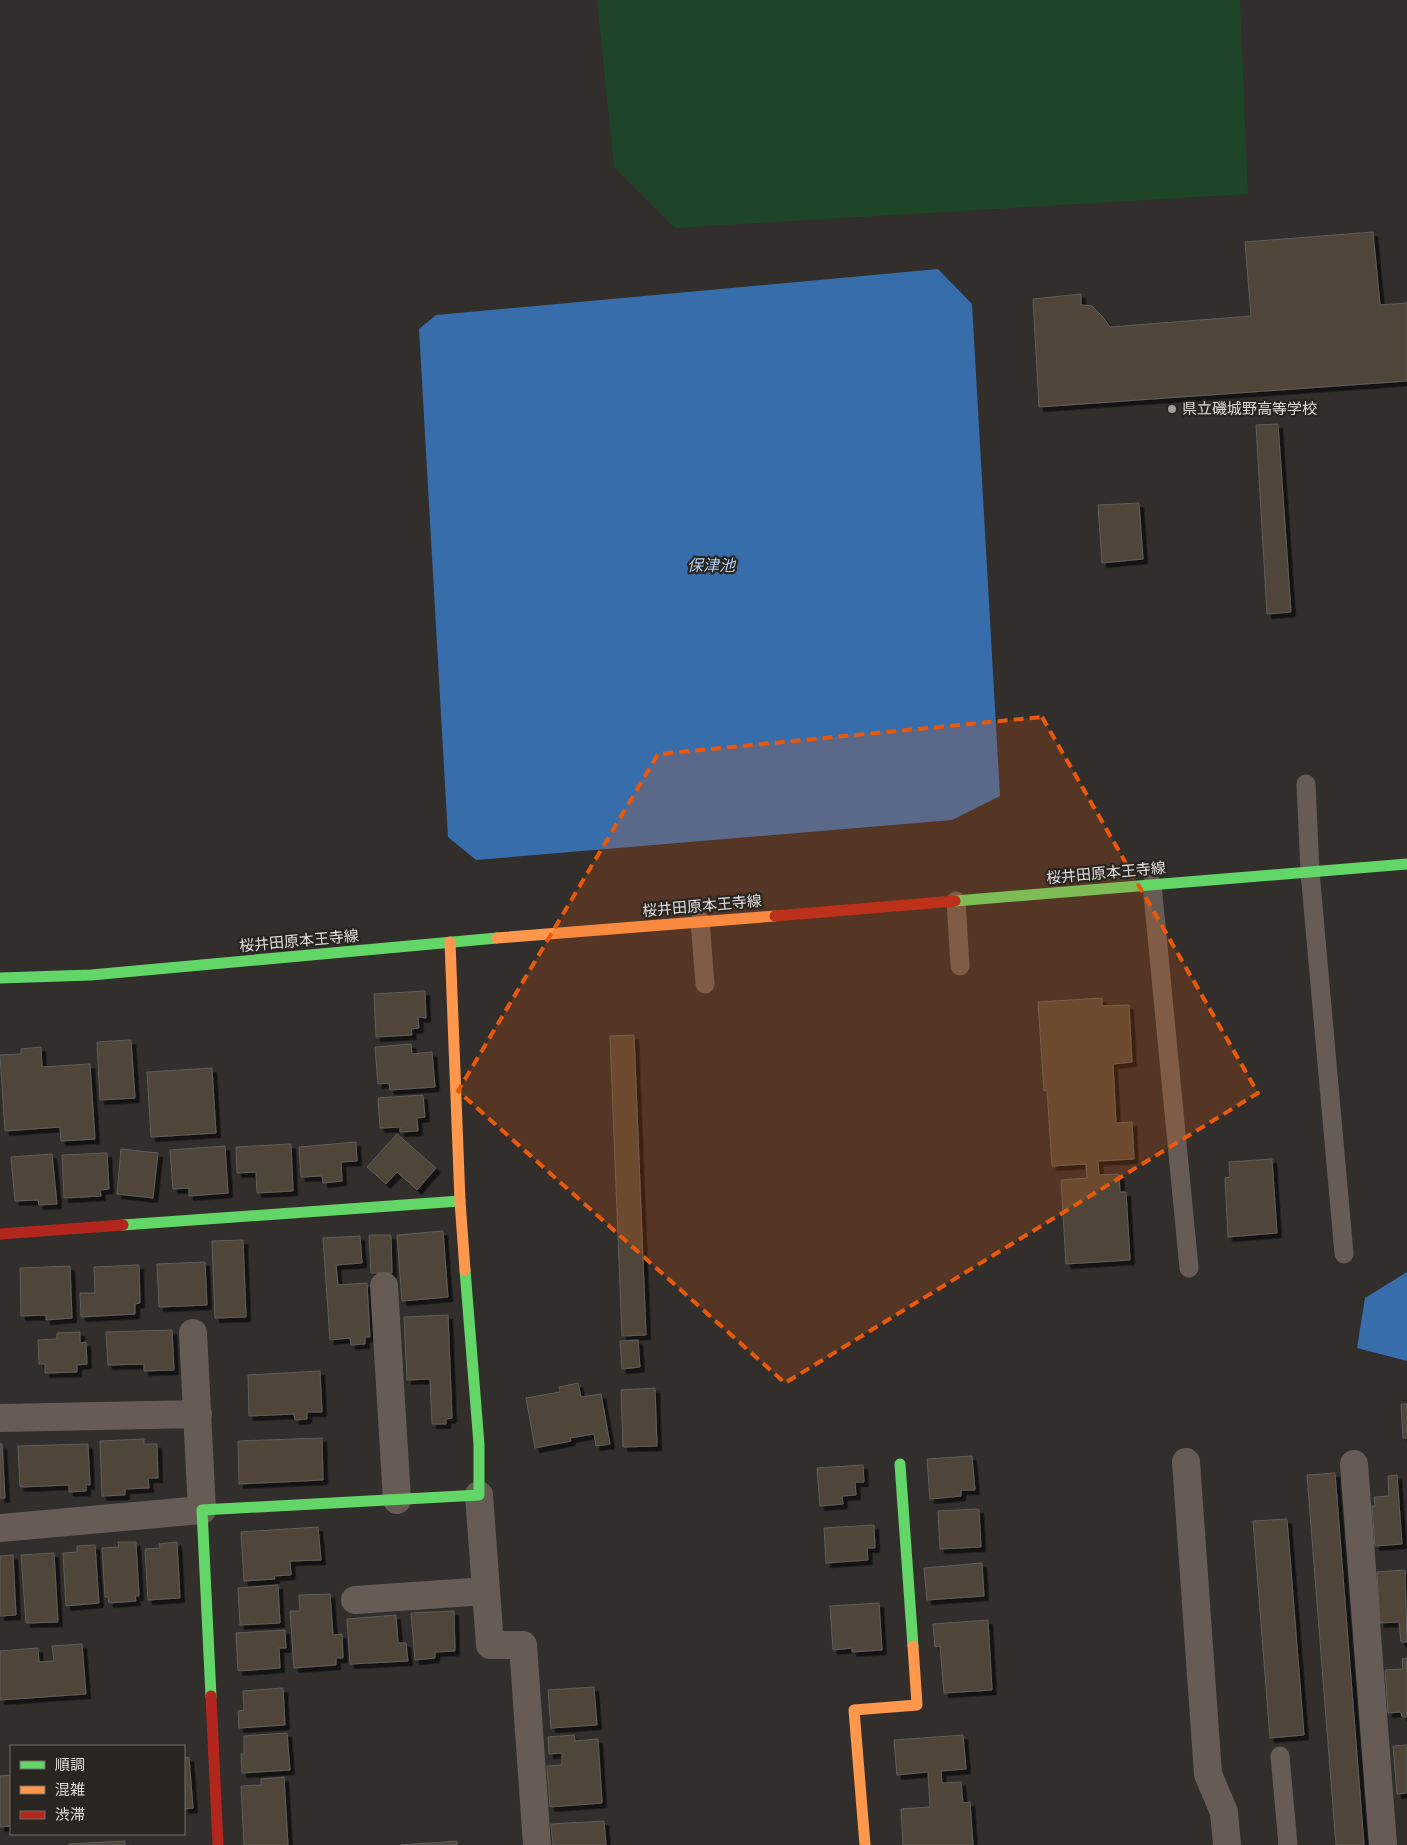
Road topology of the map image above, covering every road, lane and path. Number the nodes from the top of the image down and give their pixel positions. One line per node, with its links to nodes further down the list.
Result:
1 (1306, 784): 3 (lane)
2 (1407, 864): 3 (street, 桜井田原本王寺線)
3 (1310, 872): 4 (street, 桜井田原本王寺線); 13 (lane)
4 (1152, 884): 5 (street, 桜井田原本王寺線); 14 (lane)
5 (956, 901): 6 (street, 桜井田原本王寺線); 8 (lane)
6 (700, 922): 7 (street, 桜井田原本王寺線); 10 (lane)
7 (450, 942): 9 (street, 桜井田原本王寺線); 11 (street)
8 (960, 966)
9 (0, 978)
10 (705, 984)
11 (460, 1201): 12 (street); 22 (street)
12 (0, 1234)
13 (1344, 1254)
14 (1189, 1268)
15 (384, 1286): 23 (street)
16 (193, 1333): 17 (street)
17 (198, 1414): 18 (street); 24 (street)
18 (0, 1418)
19 (1186, 1462): 32 (street)
20 (900, 1464): 31 (street)
21 (1354, 1464): 34 (street)
22 (479, 1495): 23 (street); 26 (street)
23 (397, 1500): 24 (street)
24 (202, 1510): 25 (street); 29 (street)
25 (0, 1528)
26 (486, 1591): 27 (street); 30 (street)
27 (354, 1600)
28 (1280, 1756): 33 (lane)
29 (218, 1845)
30 (536, 1845)
31 (865, 1845)
32 (1227, 1845)
33 (1288, 1845)
34 (1383, 1845)

